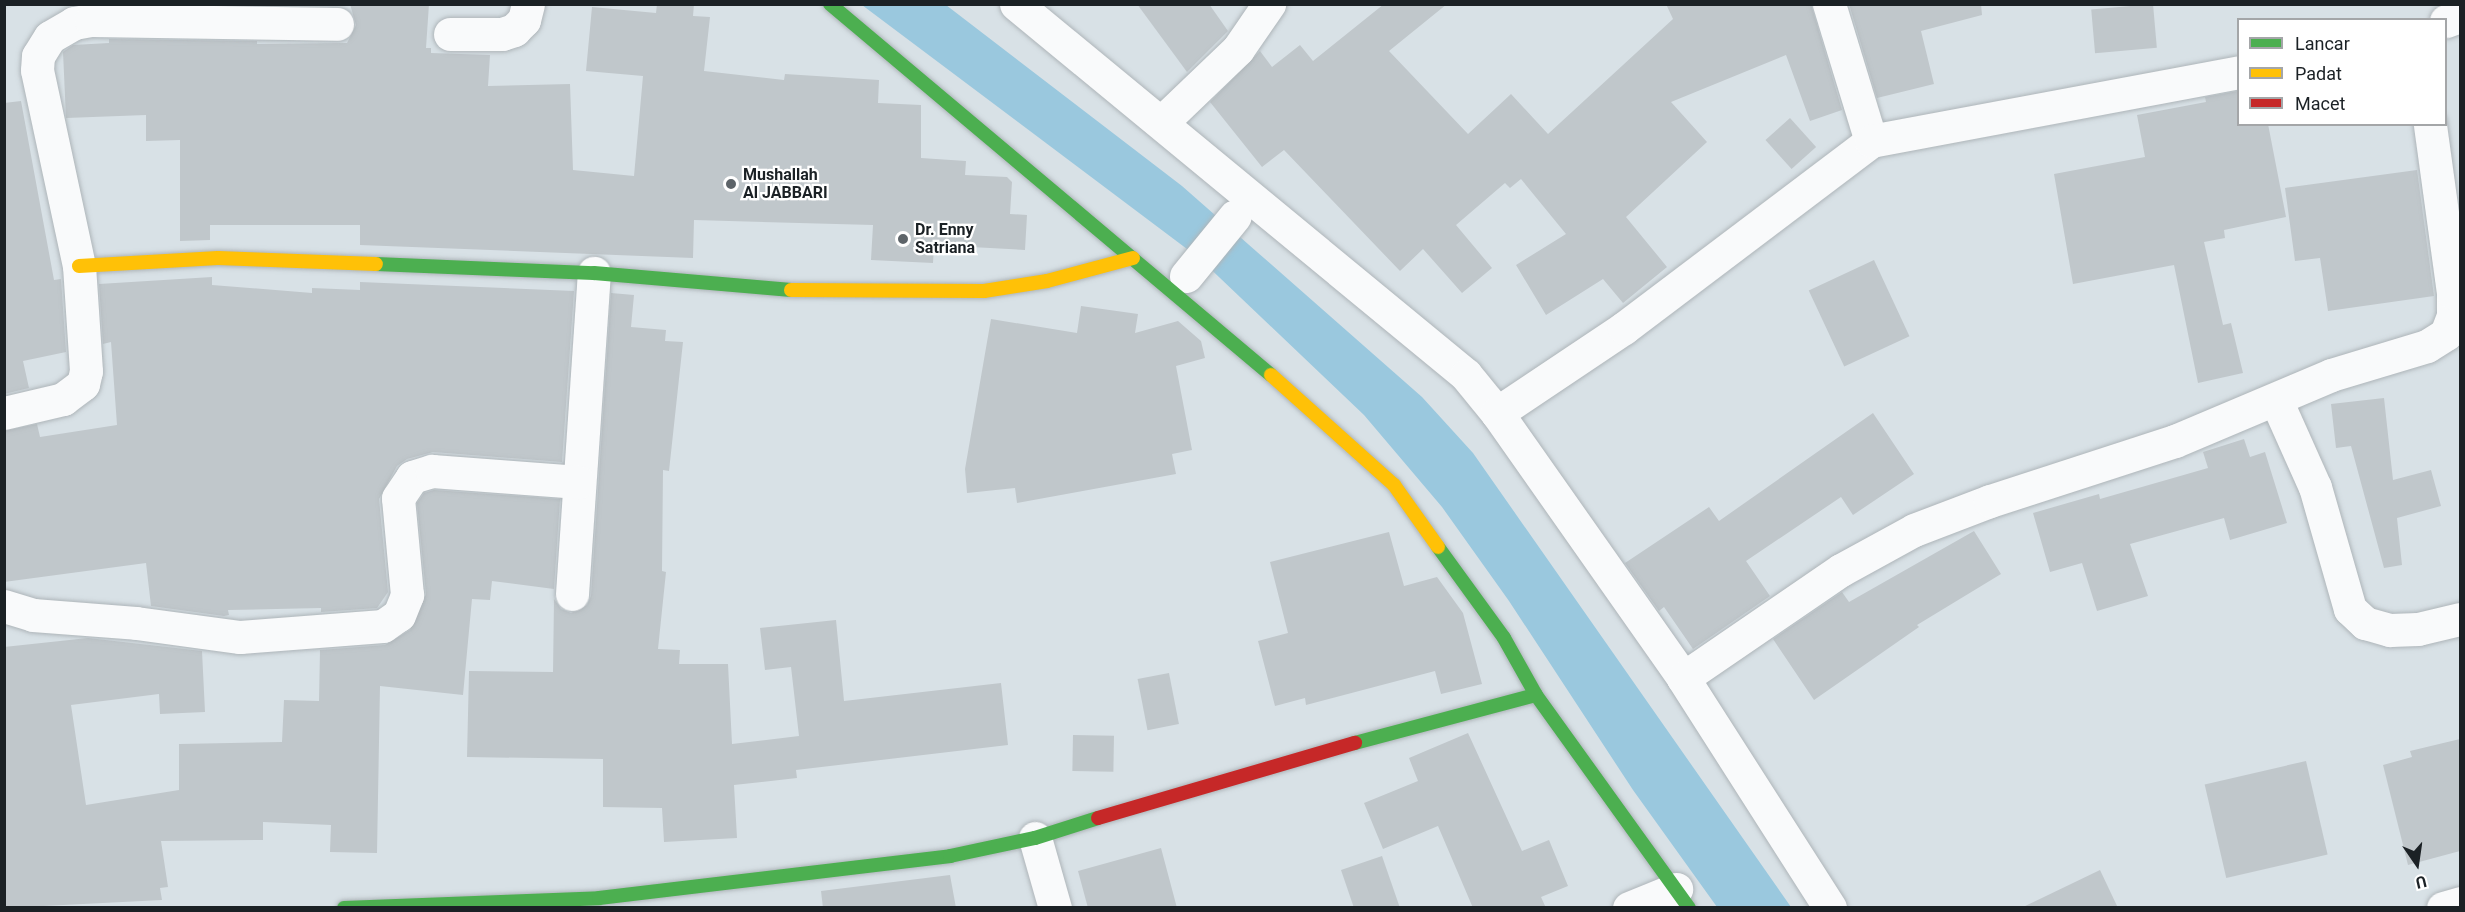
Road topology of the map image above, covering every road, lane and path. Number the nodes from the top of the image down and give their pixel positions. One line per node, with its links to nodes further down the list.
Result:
1 (528, 4): 7 (street)
2 (830, 4): 13 (street)
3 (1017, 4): 9 (street)
4 (1269, 4): 9 (street)
5 (1829, 4): 11 (street)
6 (337, 24): 14 (street)
7 (450, 34)
8 (2237, 72): 11 (street)
9 (1162, 122): 19 (street)
10 (2430, 126): 17 (street)
11 (1871, 141): 19 (street)
12 (1235, 216): 16 (street)
13 (1133, 258): 15 (street); 25 (street)
14 (79, 266): 15 (street); 18 (street)
15 (594, 273): 20 (street)
16 (1186, 276)
17 (2276, 400): 23 (street); 24 (street)
18 (4, 413)
19 (1497, 413): 24 (street)
20 (579, 482): 21 (street); 22 (street)
21 (572, 594)
22 (4, 606)
23 (2460, 620)
24 (1683, 678): 33 (street)
25 (1536, 695): 26 (street); 27 (street)
26 (1035, 838): 28 (street); 31 (street)
27 (1683, 898): 32 (street)
28 (585, 903): 30 (street)
29 (2460, 903): 34 (street)
30 (344, 908)
31 (1055, 908)
32 (1629, 908)
33 (1830, 908)
34 (2443, 908)

